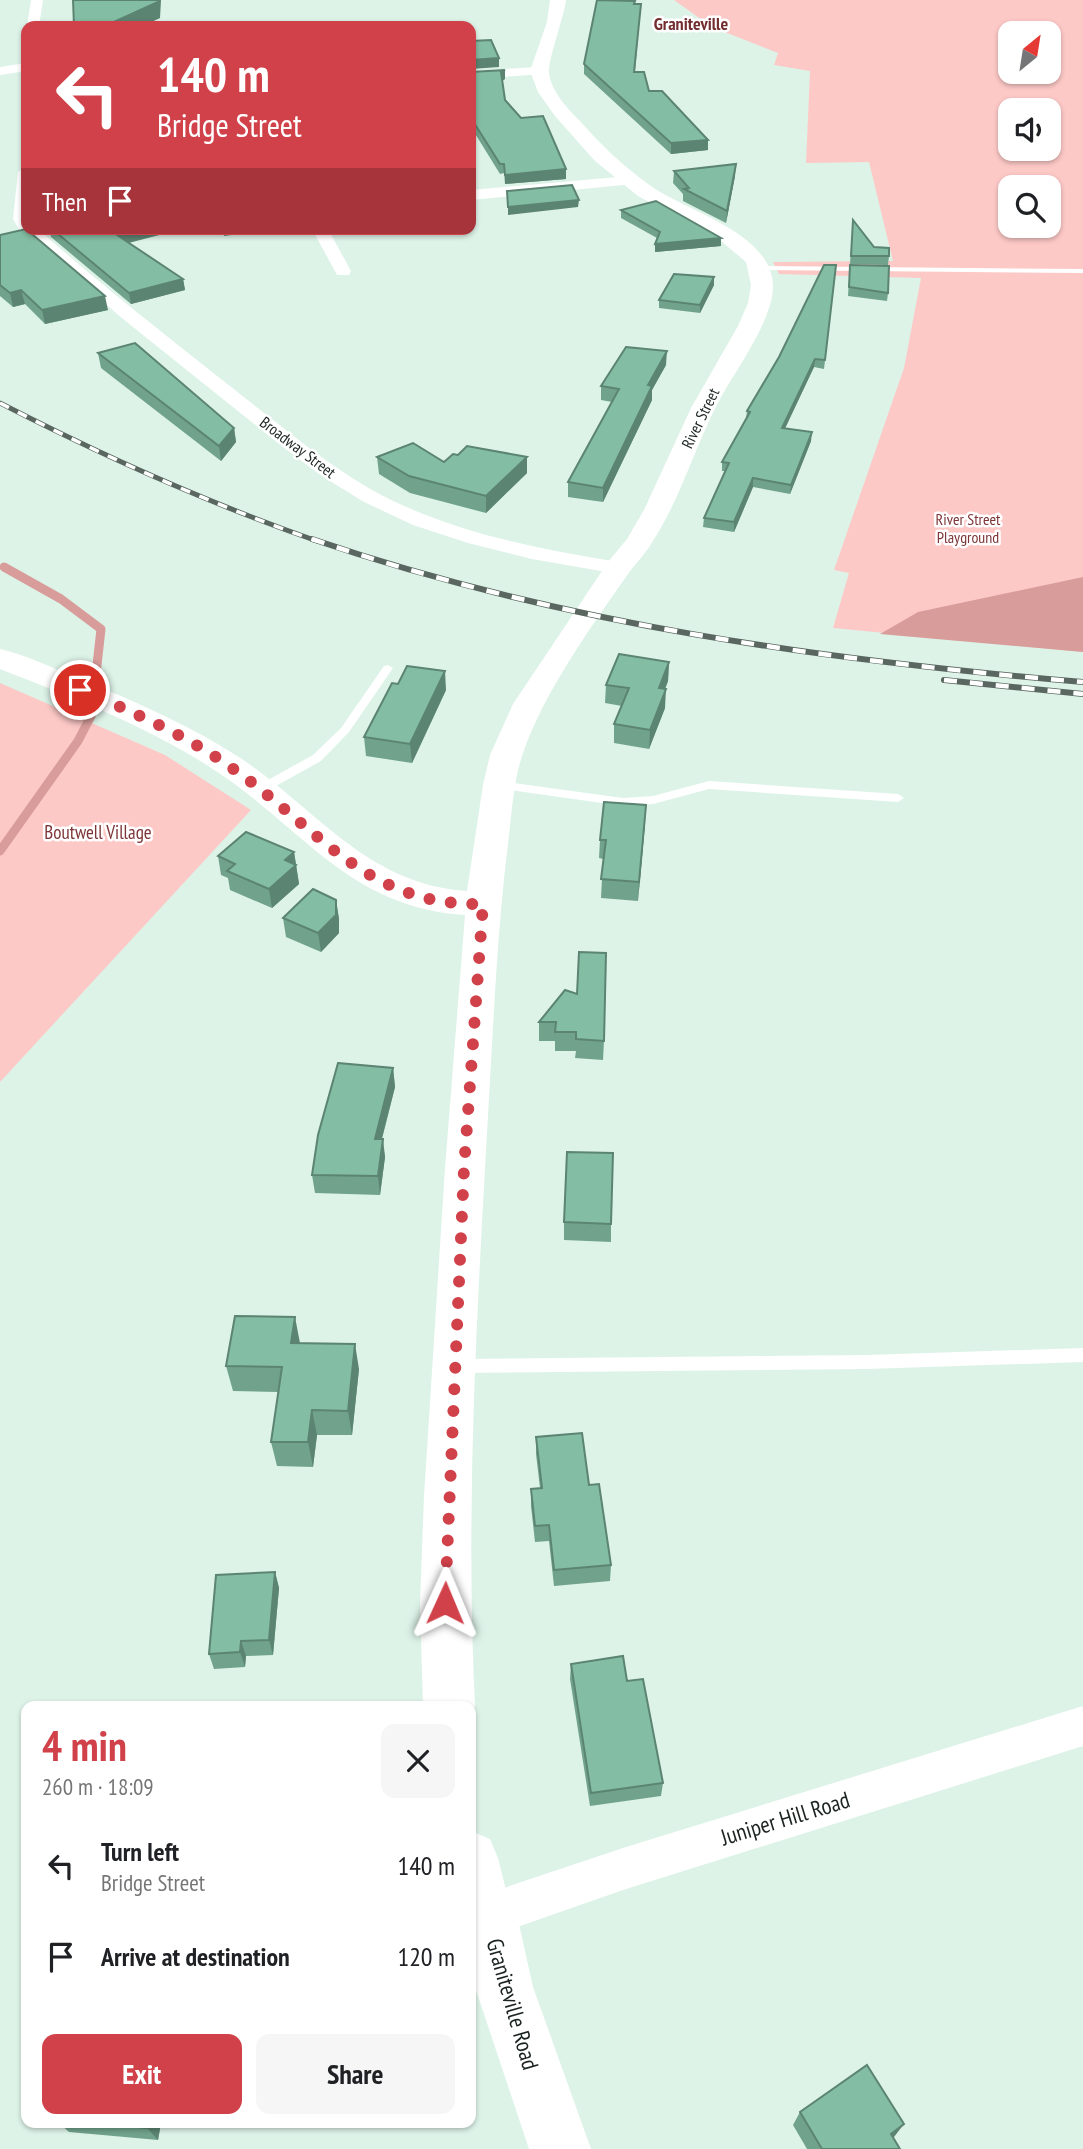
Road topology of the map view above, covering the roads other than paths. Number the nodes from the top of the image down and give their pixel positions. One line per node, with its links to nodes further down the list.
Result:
1 (37, 0): 3 (street)
2 (558, 0): 6 (main road)
3 (34, 21)
4 (21, 68): 5 (street)
5 (0, 71)
6 (539, 71): 7 (street); 9 (main road)
7 (476, 75)
8 (21, 180): 11 (street, Broadway Street)
9 (629, 181): 10 (street); 14 (main road)
10 (476, 195)
11 (21, 219)
12 (35, 235): 17 (street, Broadway Street)
13 (323, 235): 15 (street)
14 (759, 268): 16 (lane); 17 (main road, River Street)
15 (343, 271)
16 (1083, 271)
17 (618, 568): 20 (main road, River Street)
18 (0, 658): 21 (main road)
19 (388, 668): 21 (lane)
20 (499, 785): 22 (lane); 23 (main road, River Street)
21 (261, 789): 23 (main road)
22 (898, 798)
23 (483, 904): 25 (main road)
24 (1083, 1355): 25 (lane)
25 (455, 1366): 26 (main road)
26 (449, 1701)
27 (1083, 1726): 29 (street, Juniper Hill Road)
28 (476, 1881): 29 (main road, Graniteville Road)
29 (489, 1915): 30 (main road, Graniteville Road)
30 (560, 2149)

